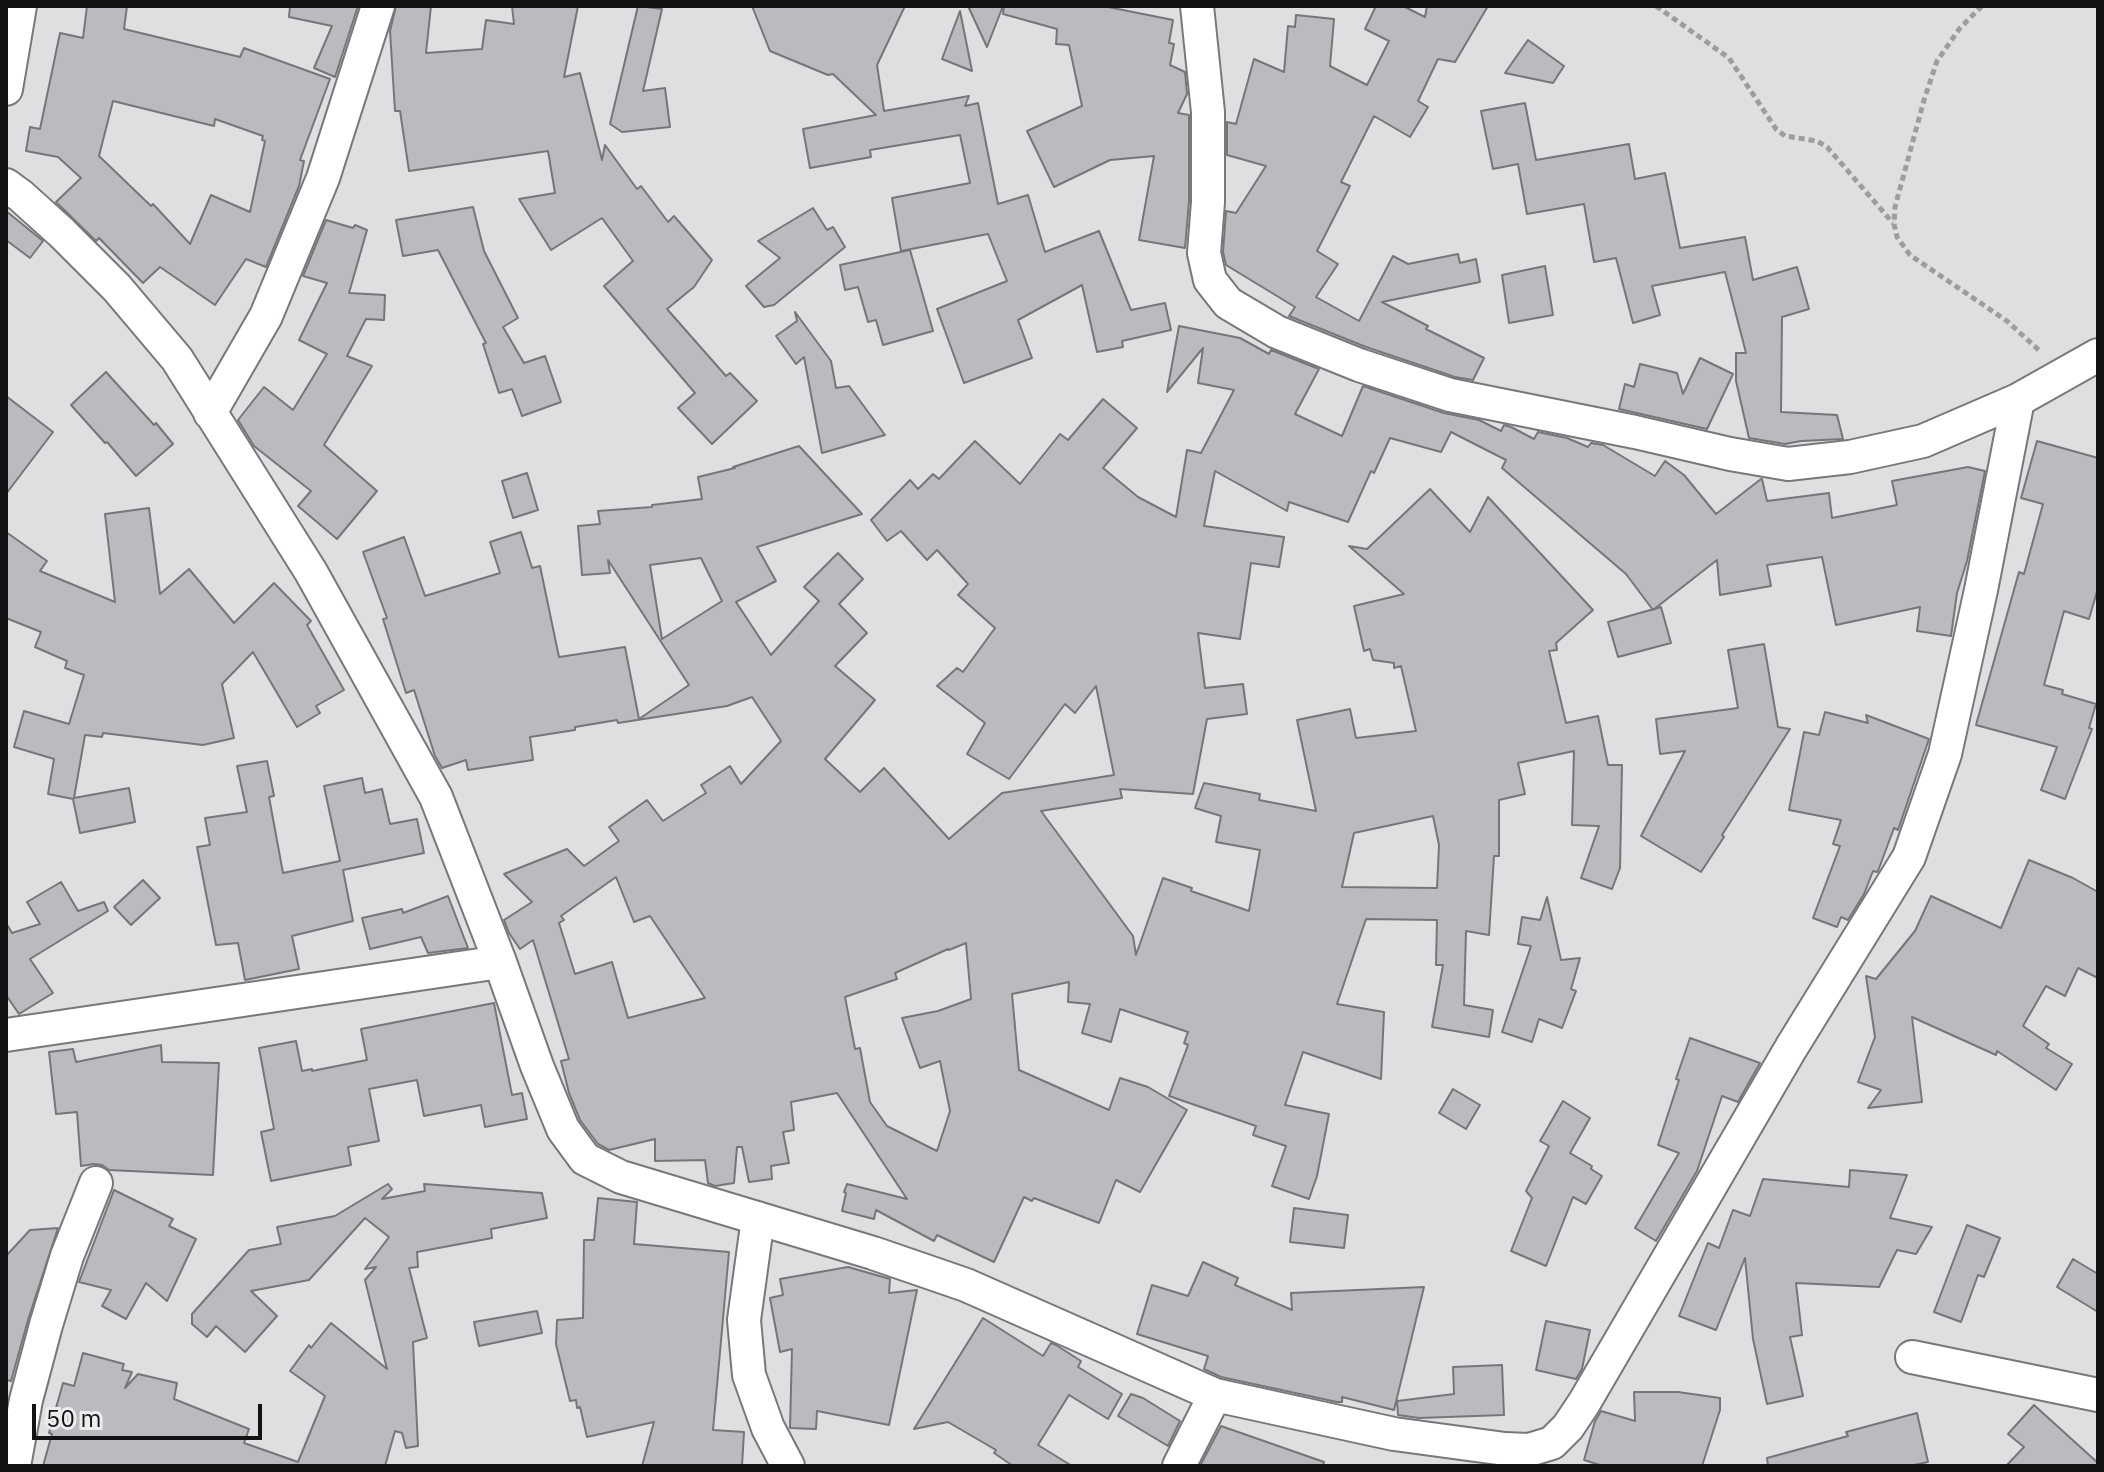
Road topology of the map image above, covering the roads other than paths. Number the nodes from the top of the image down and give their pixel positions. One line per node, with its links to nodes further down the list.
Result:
1 (20, 6): 4 (street)
2 (378, 6): 8 (street)
3 (1197, 6): 7 (street)
4 (6, 89)
5 (6, 185): 8 (street)
6 (2098, 355): 7 (street)
7 (2018, 400): 14 (street)
8 (210, 413): 9 (street)
9 (500, 962): 10 (street); 12 (street)
10 (6, 1035)
11 (96, 1183): 16 (street)
12 (758, 1218): 14 (street); 17 (street)
13 (1912, 1357): 15 (street)
14 (1215, 1395): 18 (street)
15 (2098, 1395)
16 (14, 1466)
17 (788, 1466)
18 (1179, 1466)

